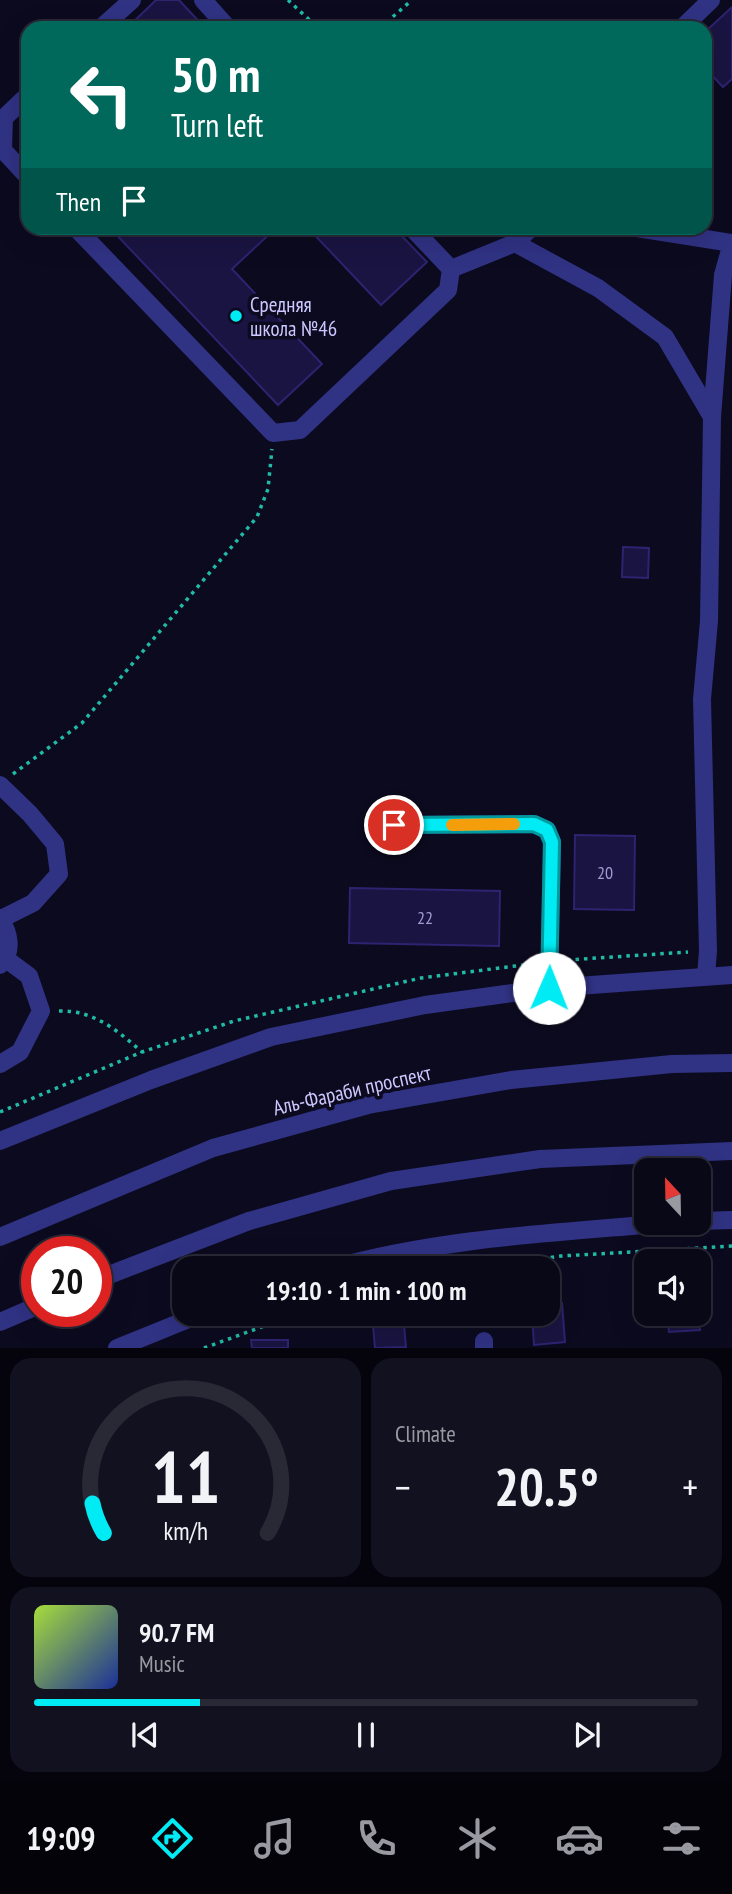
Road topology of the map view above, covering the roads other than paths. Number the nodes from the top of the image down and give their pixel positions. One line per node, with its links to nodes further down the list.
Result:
1 (132, 0): 4 (street)
2 (203, 0): 5 (street)
3 (711, 0): 6 (street)
4 (109, 21)
5 (222, 21)
6 (689, 21)
7 (21, 102): 8 (street)
8 (21, 169)
9 (83, 235): 15 (street)
10 (418, 235): 15 (street)
11 (524, 235): 13 (street)
12 (681, 235): 14 (street)
13 (515, 243): 15 (street); 16 (street)
14 (732, 243): 16 (street)
15 (450, 269)
16 (712, 416): 22 (street)
17 (4, 781): 19 (street)
18 (394, 825): 23 (street)
19 (1, 918): 20 (street)
20 (3, 962): 24 (street)
21 (732, 975): 22 (street)
22 (706, 976): 23 (street)
23 (549, 988): 26 (street)
24 (0, 1063)
25 (732, 1063): 31 (street, Аль-Фараби проспект)
26 (0, 1141)
27 (732, 1151): 33 (street)
28 (732, 1220): 29 (street)
29 (711, 1221)
30 (634, 1226): 32 (street)
31 (0, 1237)
32 (378, 1256)
33 (112, 1274)
34 (21, 1313): 35 (street)
35 (0, 1322)
36 (179, 1326): 37 (street)
37 (151, 1341): 38 (street)
38 (117, 1348)

